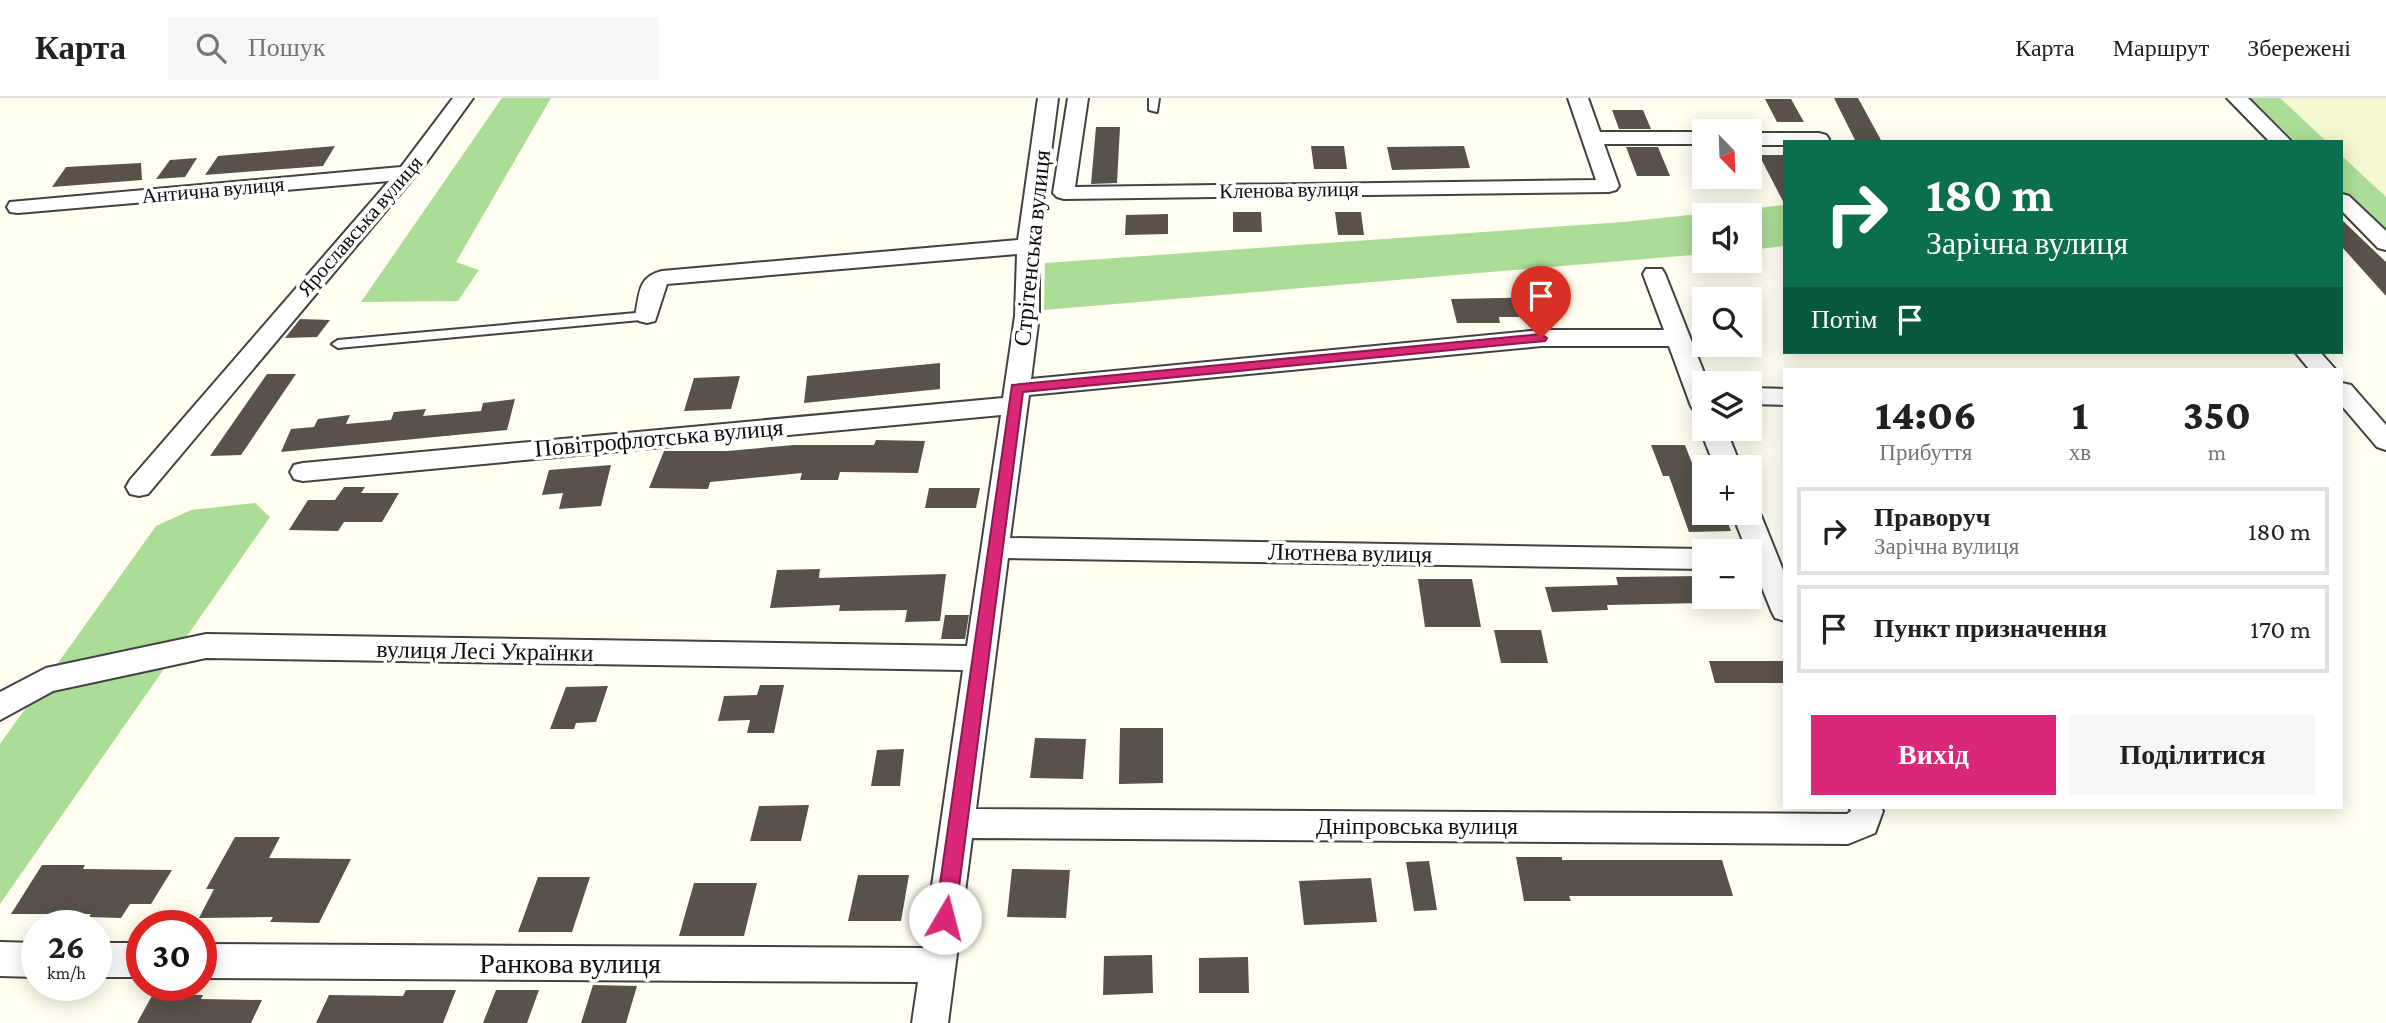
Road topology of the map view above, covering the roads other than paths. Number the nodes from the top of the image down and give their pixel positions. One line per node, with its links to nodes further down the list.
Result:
1 (463, 98): 13 (street, Ярославська вулиця)
2 (1048, 98): 17 (street, Стрітенська вулиця)
3 (1078, 98): 8 (street, Кленова вулиця)
4 (1154, 98): 7 (lane)
5 (1578, 98): 8 (street)
6 (2237, 98): 12 (street)
7 (1154, 110)
8 (1592, 138): 9 (street)
9 (1692, 138)
10 (1762, 139): 11 (street)
11 (1819, 139)
12 (2280, 140)
13 (407, 173): 15 (street, Антична вулиця); 31 (street, Ярославська вулиця)
14 (2343, 201): 16 (street)
15 (18, 207)
16 (2386, 243)
17 (1028, 246): 19 (street); 26 (street, Стрітенська вулиця)
18 (1654, 274): 20 (street)
19 (647, 316): 21 (lane)
20 (1678, 338): 24 (street); 26 (street, Повітрофлотська вулиця)
21 (338, 344)
22 (2309, 354): 23 (street)
23 (2322, 368)
24 (1692, 372)
25 (1762, 396): 27 (street)
26 (1016, 397): 30 (street, Повітрофлотська вулиця); 32 (street, Стрітенська вулиця)
27 (1783, 397)
28 (2345, 399): 29 (street)
29 (2386, 441)
30 (303, 472)
31 (139, 487)
32 (995, 548): 33 (street, Лютнева вулиця); 36 (street, Стрітенська вулиця)
33 (1692, 559)
34 (1762, 568): 35 (street)
35 (1783, 606)
36 (980, 659): 37 (street, вулиця Лесі Українки); 39 (street, Стрітенська вулиця)
37 (0, 707)
38 (1866, 809): 39 (street, Дніпровська вулиця)
39 (958, 823): 43 (street, Стрітенська вулиця)
40 (0, 959): 41 (street)
41 (21, 960)
42 (217, 961): 43 (street, Ранкова вулиця)
43 (939, 965): 44 (street, Стрітенська вулиця)
44 (930, 1023)

